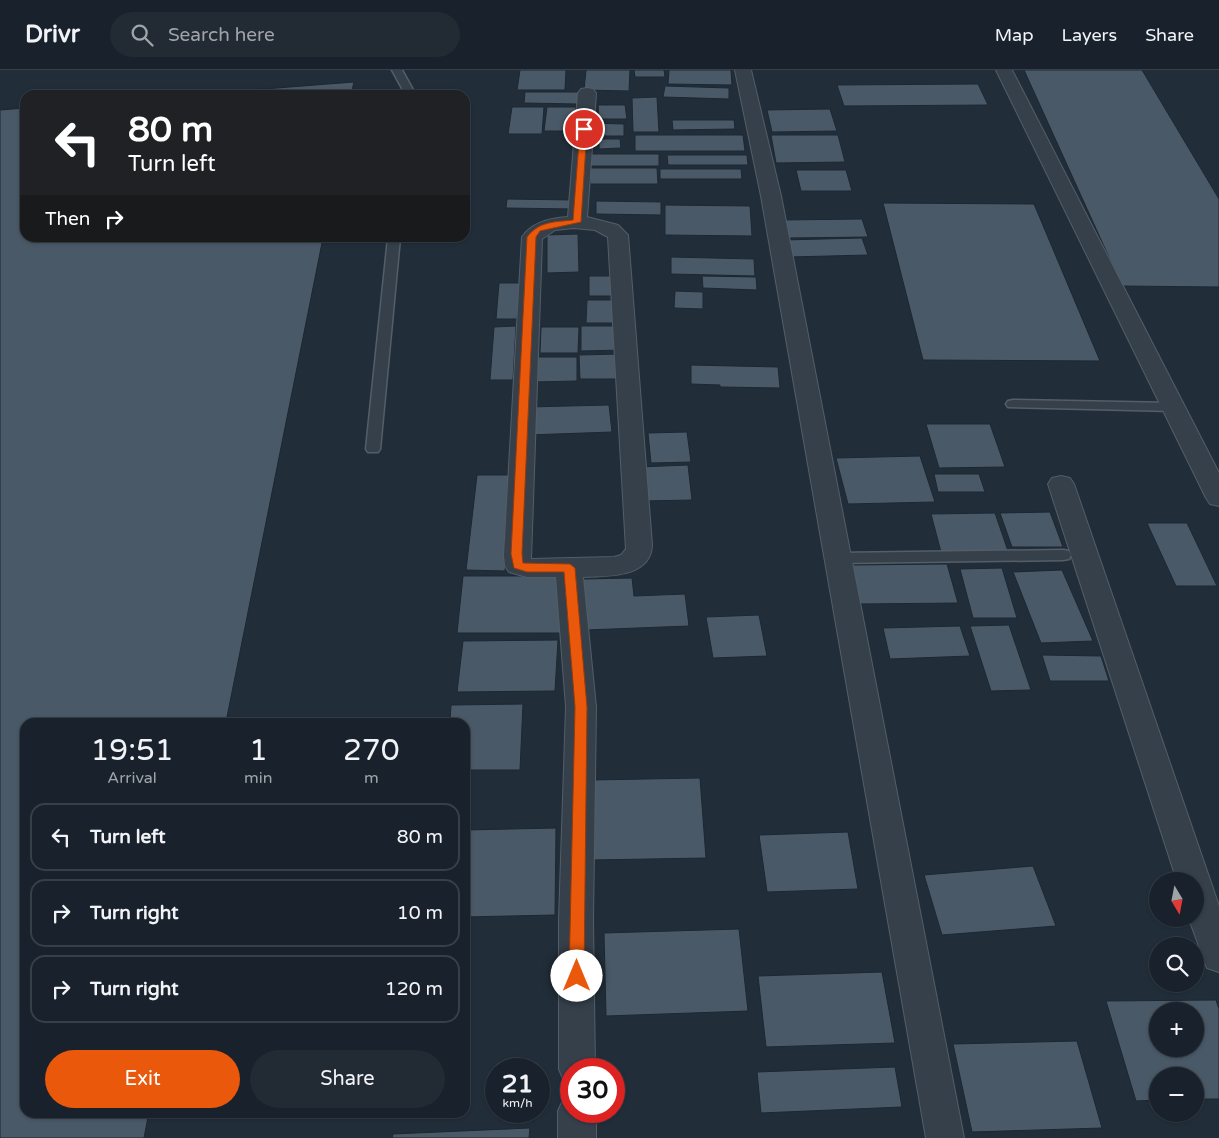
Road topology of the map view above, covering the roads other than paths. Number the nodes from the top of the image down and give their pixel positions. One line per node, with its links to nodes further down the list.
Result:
1 (397, 70): 4 (lane)
2 (743, 70): 14 (street)
3 (1004, 70): 9 (street)
4 (408, 90)
5 (587, 93): 6 (street)
6 (577, 222): 15 (street); 15 (street)
7 (394, 242): 10 (lane)
8 (1013, 404): 9 (lane)
9 (1174, 407): 12 (street)
10 (373, 449)
11 (1061, 484): 16 (street)
12 (1219, 498)
13 (1063, 555): 14 (lane)
14 (838, 558): 22 (street)
15 (570, 568): 19 (street)
16 (1191, 872)
17 (1204, 912): 18 (street)
18 (1219, 957)
19 (577, 1058)
20 (577, 1123): 21 (street)
21 (577, 1138)
22 (945, 1138)

